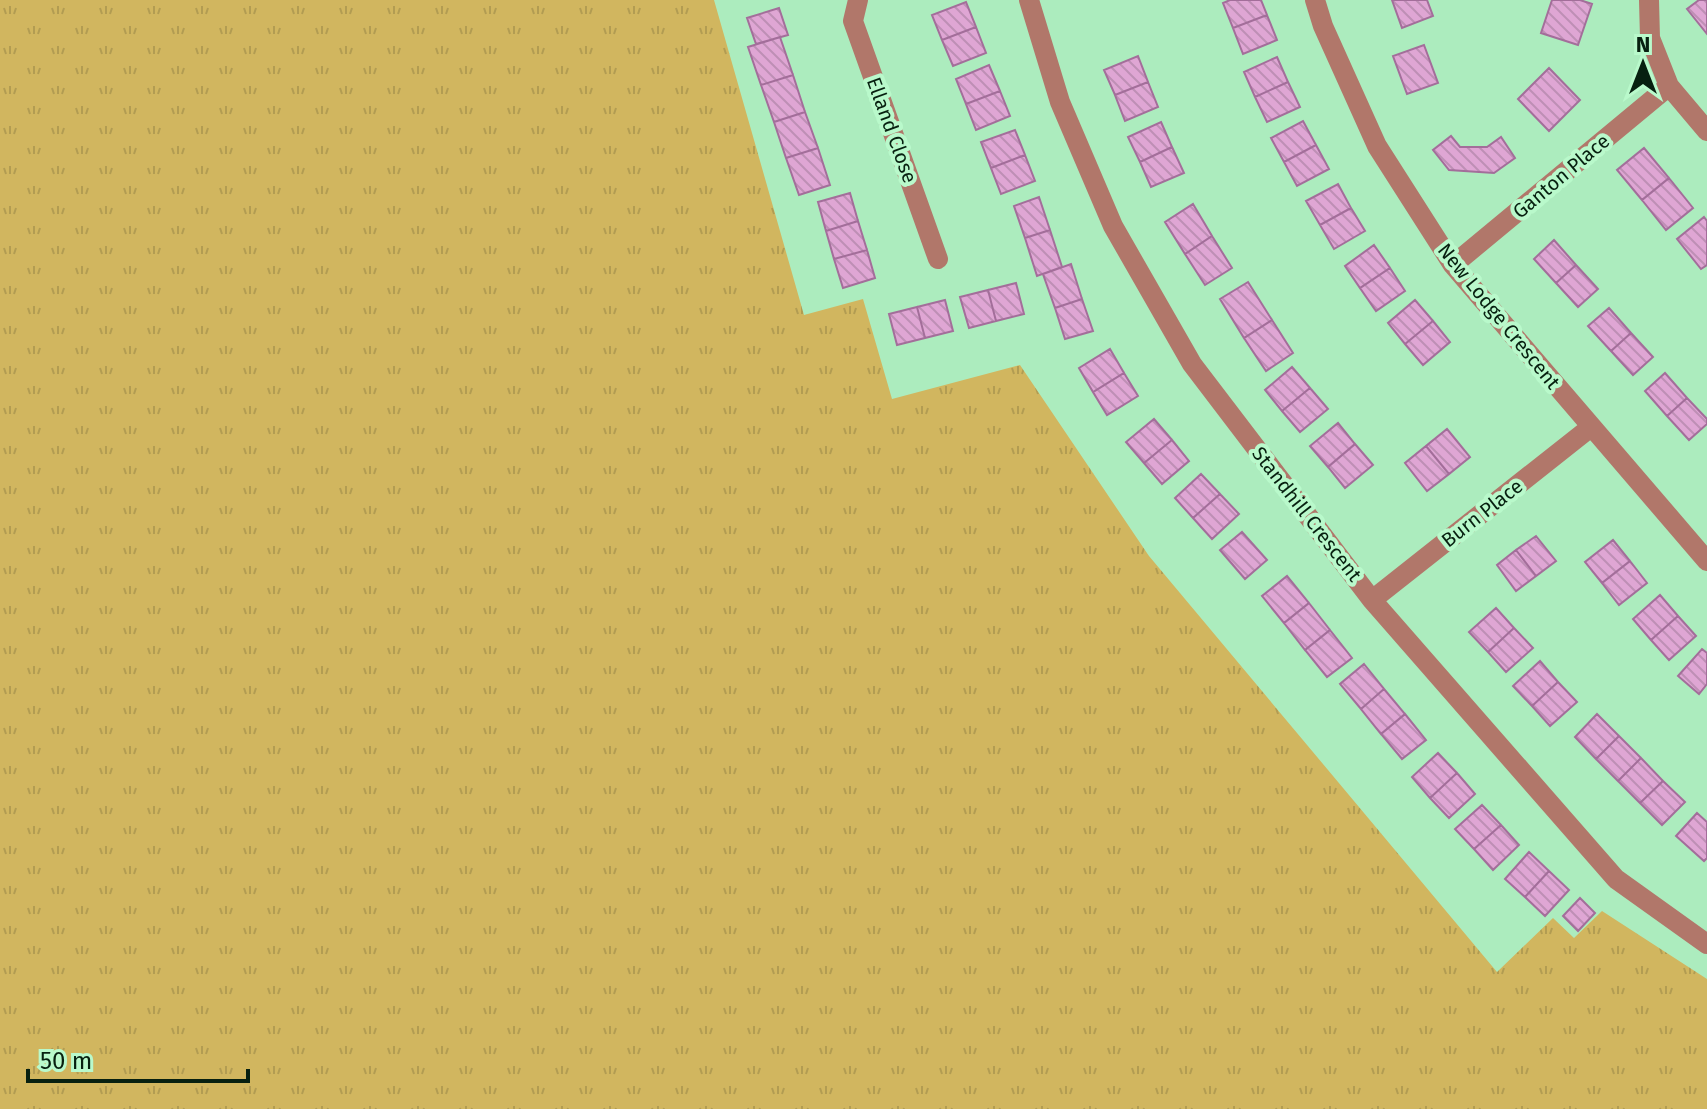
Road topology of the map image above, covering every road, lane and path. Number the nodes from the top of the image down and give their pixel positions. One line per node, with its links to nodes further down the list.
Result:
1 (858, 0): 7 (street, Elland Close)
2 (1029, 0): 11 (street, Standhill Crescent)
3 (1315, 0): 8 (street, New Lodge Crescent)
4 (1649, 0): 5 (street)
5 (1669, 86): 6 (street); 8 (street, Ganton Place)
6 (1707, 131)
7 (938, 259)
8 (1453, 265): 9 (street, New Lodge Crescent)
9 (1591, 427): 10 (street, New Lodge Crescent); 11 (street, Burn Place)
10 (1707, 561)
11 (1372, 600): 12 (street, Standhill Crescent)
12 (1707, 944)

